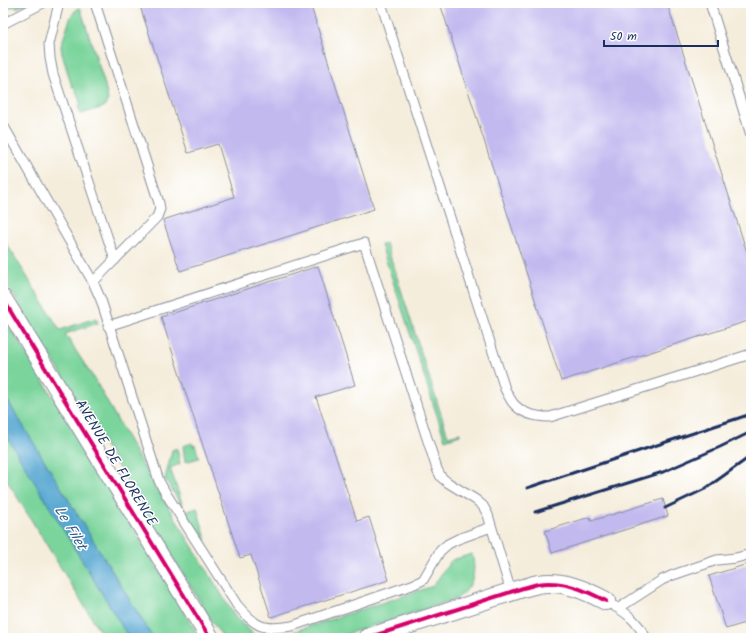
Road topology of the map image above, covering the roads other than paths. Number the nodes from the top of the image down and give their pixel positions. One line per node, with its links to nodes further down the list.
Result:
1 (43, 3): 6 (lane)
2 (59, 3): 9 (lane)
3 (94, 3): 9 (lane)
4 (381, 3): 13 (lane)
5 (710, 3): 8 (lane)
6 (3, 24)
7 (3, 124): 10 (lane)
8 (751, 135)
9 (115, 260): 10 (lane)
10 (93, 282): 12 (lane)
11 (3, 299): 18 (street, AVENUE DE FLORENCE)
12 (108, 326): 14 (lane); 14 (lane)
13 (751, 354)
14 (491, 527): 16 (lane)
15 (751, 554): 17 (lane)
16 (511, 592): 17 (street); 19 (street)
17 (612, 605): 20 (lane)
18 (210, 638)
19 (367, 638)
20 (646, 638)

